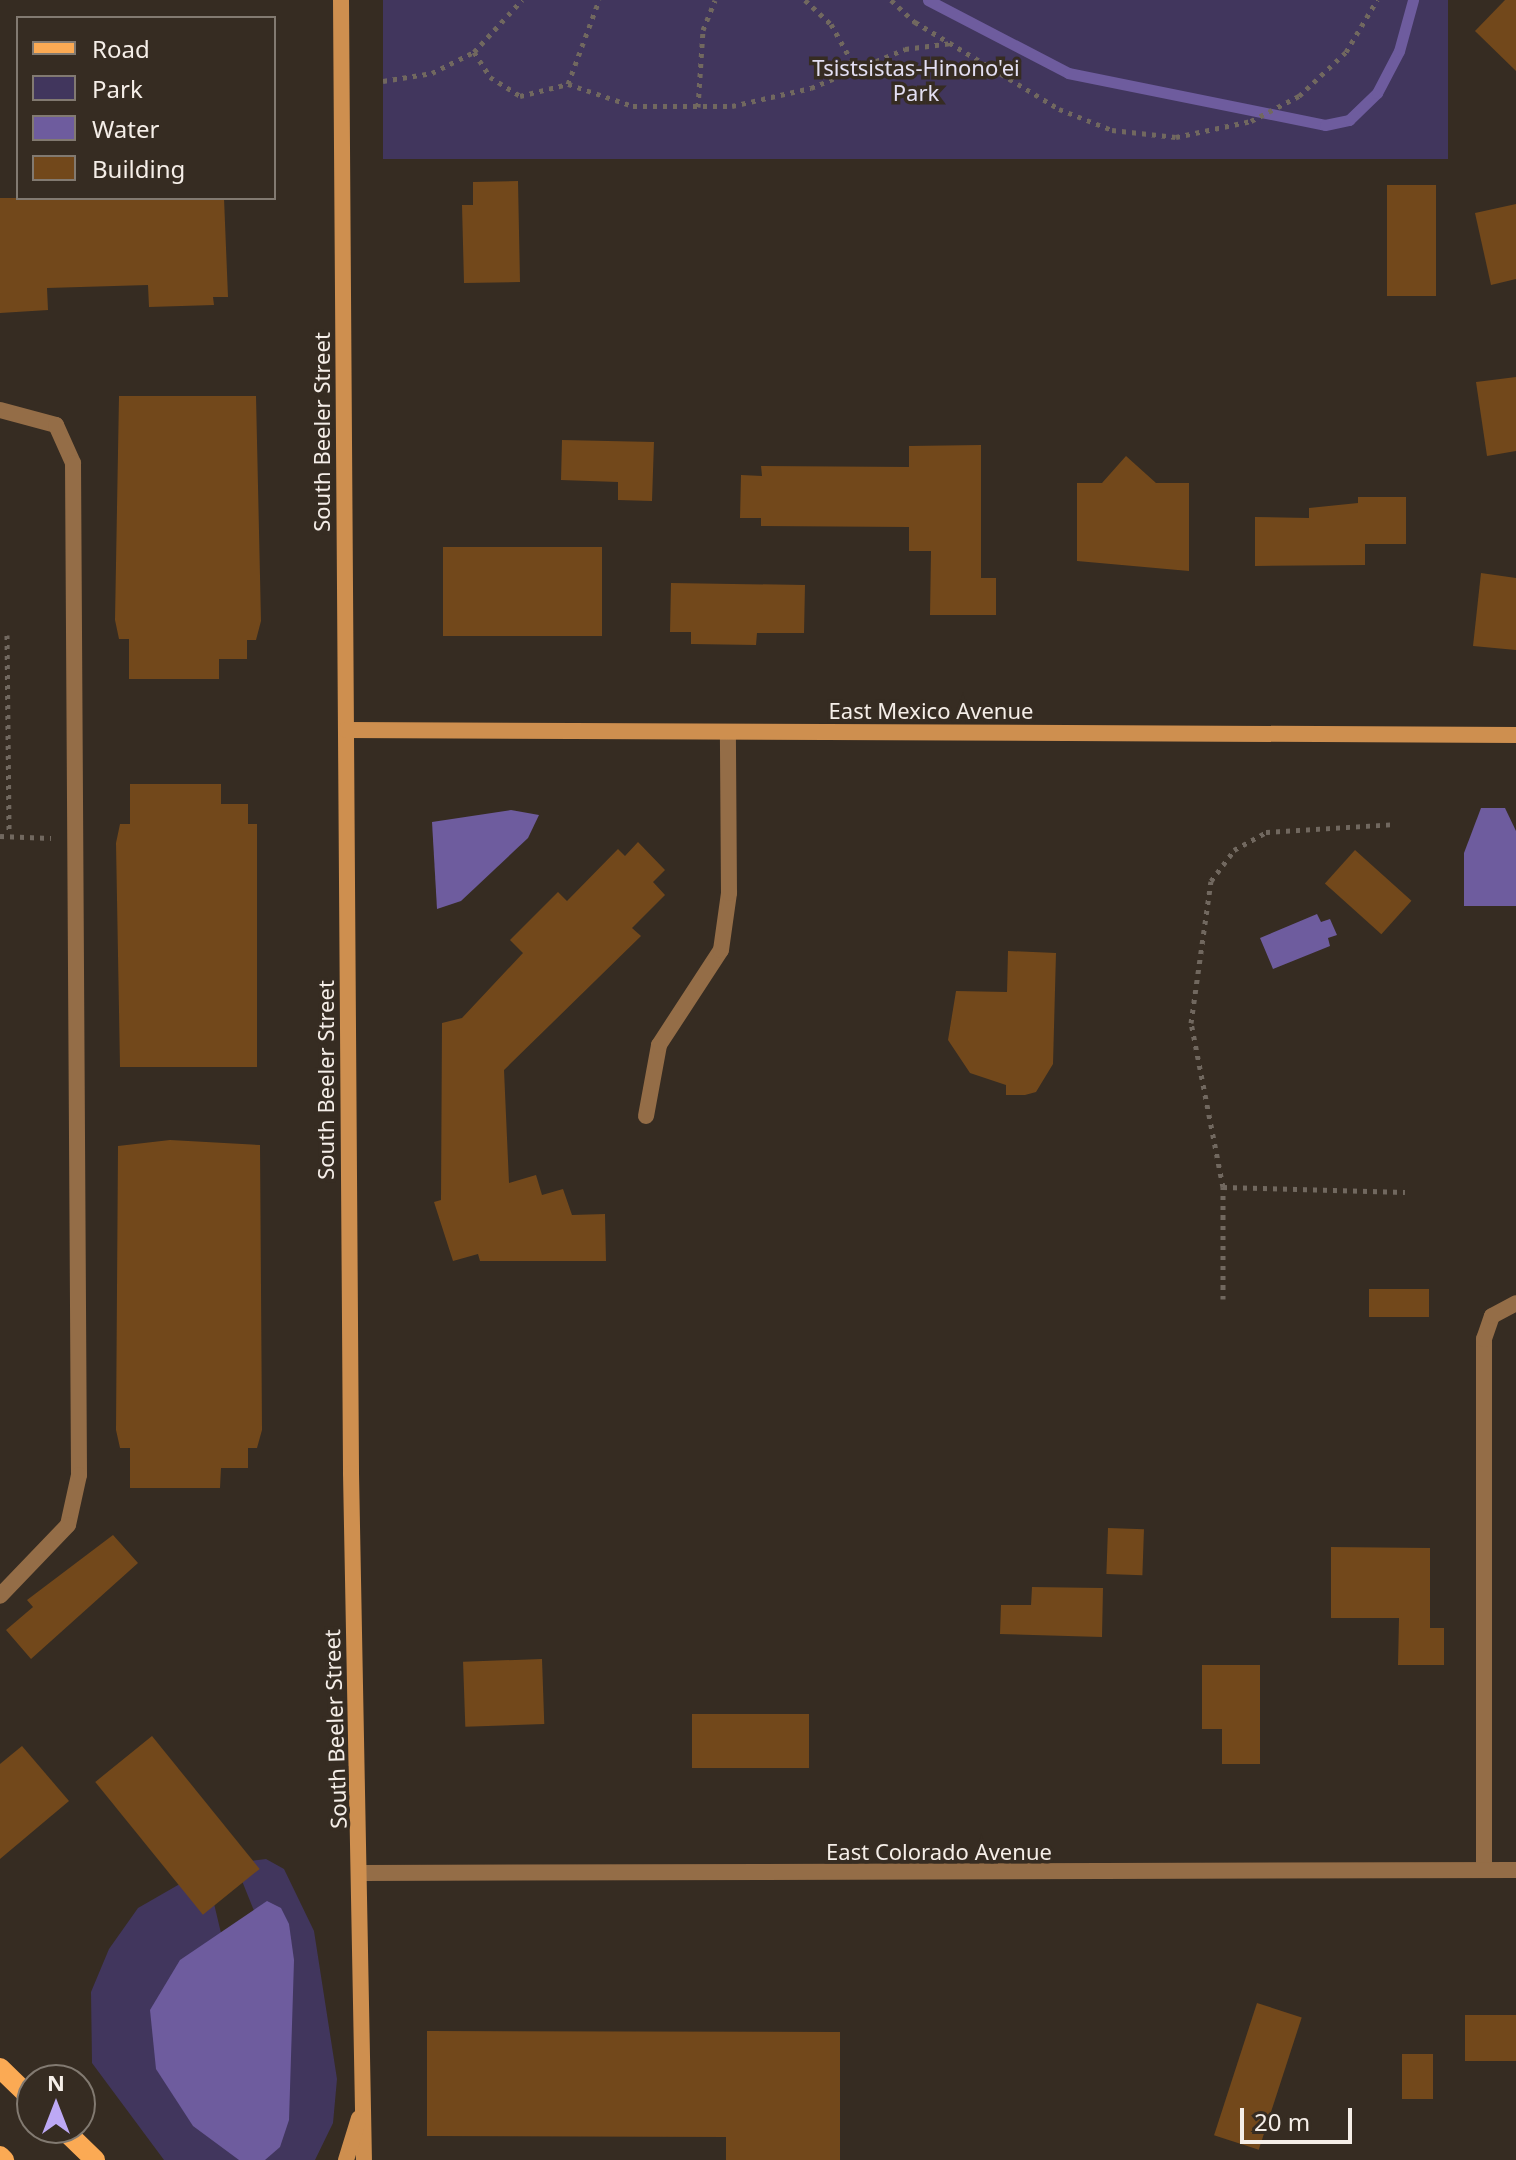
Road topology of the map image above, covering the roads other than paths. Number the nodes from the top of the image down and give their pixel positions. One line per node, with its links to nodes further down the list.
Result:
1 (341, 0): 3 (street, South Beeler Street)
2 (0, 410): 8 (street)
3 (346, 730): 4 (street, East Mexico Avenue); 11 (street, South Beeler Street)
4 (728, 732): 5 (street, East Mexico Avenue); 6 (street)
5 (1516, 735)
6 (646, 1116)
7 (1516, 1303): 9 (street)
8 (0, 1596)
9 (1484, 1870): 10 (street, East Colorado Avenue); 11 (street, East Colorado Avenue)
10 (1516, 1870)
11 (361, 1873): 14 (street, South Beeler Street)
12 (0, 2068): 13 (main road)
13 (16, 2084)
14 (366, 2089): 17 (street); 18 (street, South Beeler Street)
15 (78, 2144): 16 (main road)
16 (95, 2160)
17 (346, 2160)
18 (364, 2160)

